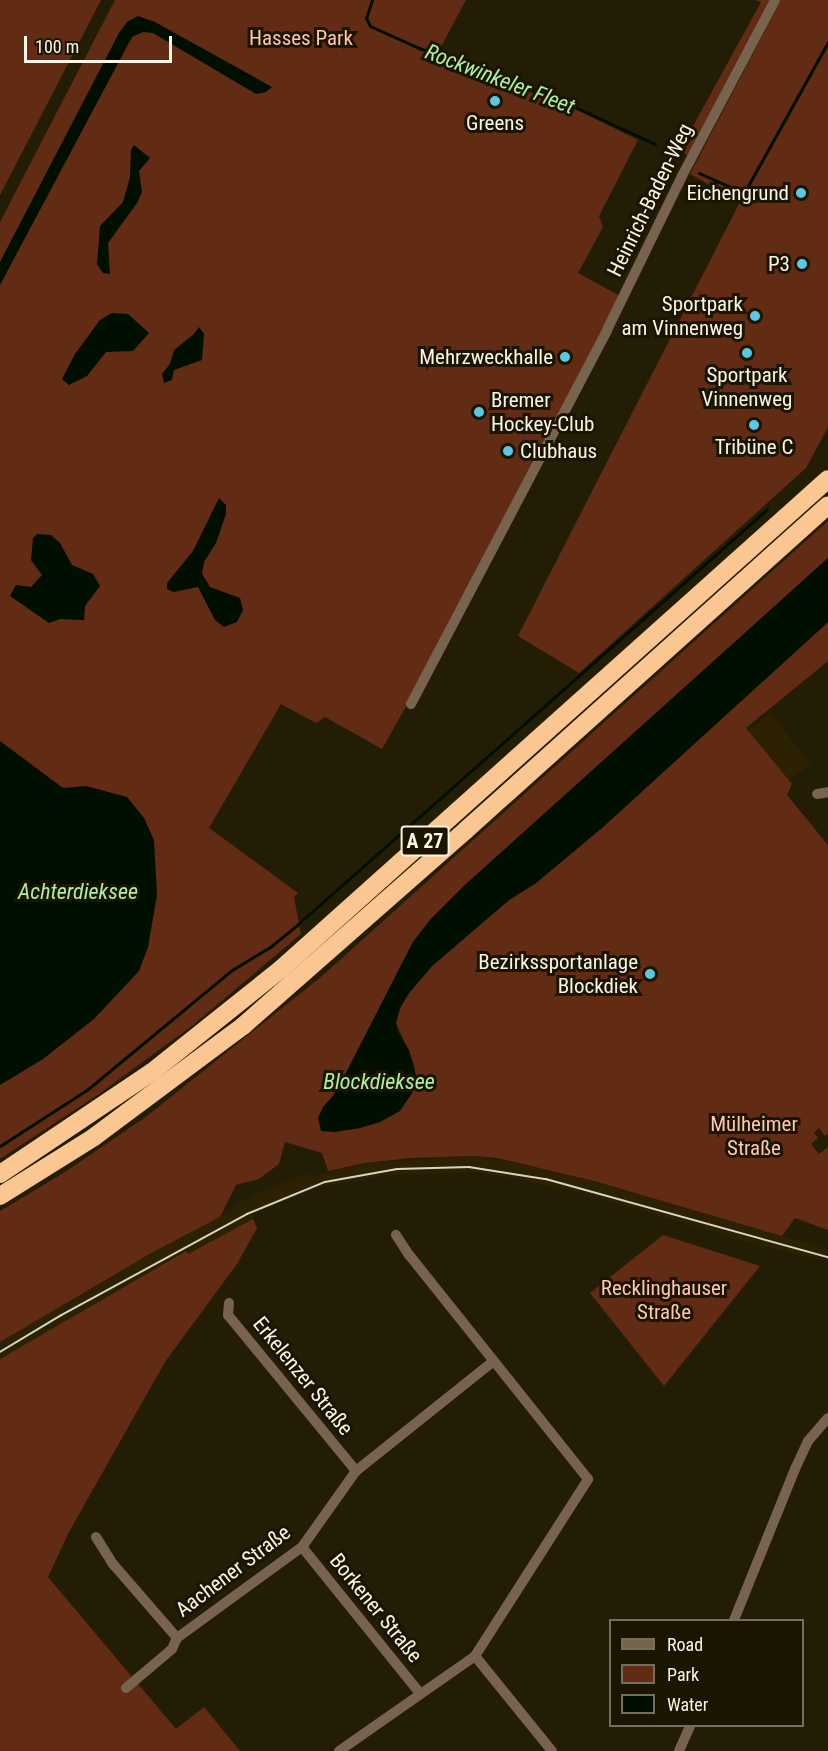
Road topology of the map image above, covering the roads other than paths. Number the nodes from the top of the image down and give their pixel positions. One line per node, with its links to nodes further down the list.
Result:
1 (775, 0): 4 (street, Heinrich-Baden-Weg)
2 (828, 479): 5 (highway, A 27)
3 (828, 505): 6 (highway, A 27)
4 (411, 704)
5 (0, 1174)
6 (0, 1196)
7 (396, 1235): 9 (street)
8 (229, 1303): 11 (street, Erkelenzer Straße)
9 (494, 1360): 11 (street, Aachener Straße); 16 (street)
10 (828, 1418): 14 (street)
11 (356, 1471): 13 (street, Aachener Straße)
12 (96, 1537): 15 (street)
13 (302, 1547): 15 (street, Aachener Straße); 18 (street, Borkener Straße)
14 (734, 1619)
15 (177, 1638): 17 (street, Aachener Straße)
16 (475, 1656): 18 (street); 21 (street)
17 (126, 1688)
18 (420, 1693): 20 (street)
19 (689, 1727): 22 (street)
20 (339, 1751)
21 (552, 1751)
22 (679, 1751)

